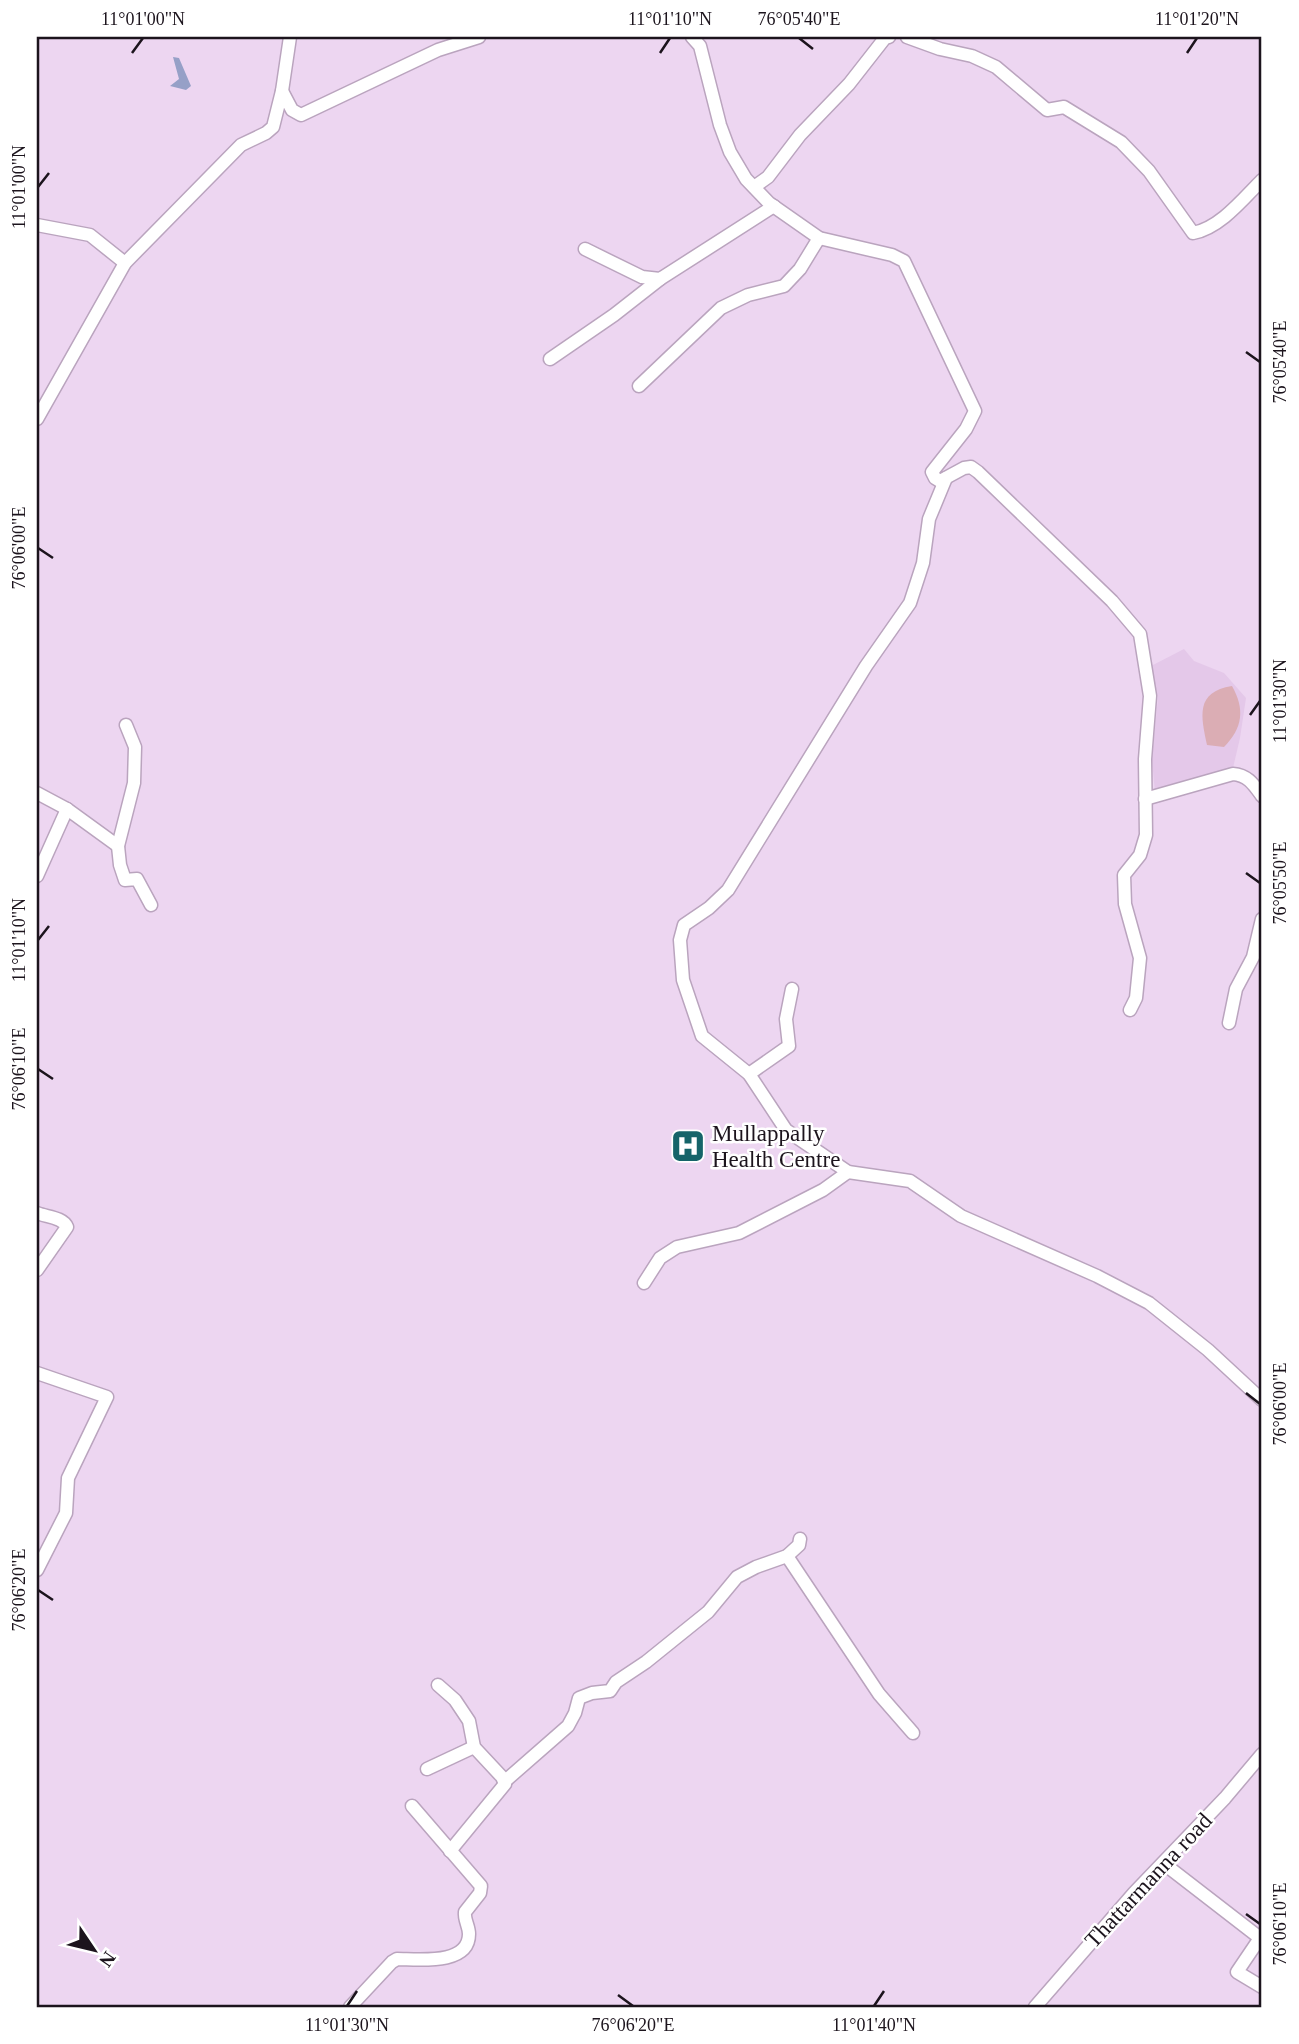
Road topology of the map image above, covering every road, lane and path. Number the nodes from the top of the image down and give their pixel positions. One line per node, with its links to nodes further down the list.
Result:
1 (290, 37): 6 (street)
2 (479, 37): 6 (street)
3 (692, 37): 8 (street)
4 (889, 37): 8 (street)
5 (907, 37): 7 (street)
6 (282, 91): 13 (street)
7 (1262, 180)
8 (754, 187): 9 (street)
9 (774, 206): 11 (street); 14 (street)
10 (37, 225): 13 (street)
11 (819, 238): 16 (street); 18 (street)
12 (585, 249): 14 (street)
13 (125, 263): 17 (street)
14 (660, 279): 15 (street)
15 (550, 359)
16 (639, 386)
17 (37, 419)
18 (946, 478): 22 (street); 32 (street)
19 (125, 725): 24 (street)
20 (37, 793): 23 (street)
21 (1262, 796): 22 (street)
22 (1145, 799): 30 (street)
23 (67, 809): 24 (street); 25 (street)
24 (118, 846): 26 (street)
25 (37, 876)
26 (151, 905)
27 (1262, 919): 28 (street)
28 (1258, 958): 31 (street)
29 (792, 989): 32 (street)
30 (1130, 1010)
31 (1229, 1023)
32 (749, 1074): 33 (street)
33 (848, 1172): 36 (street); 38 (street)
34 (37, 1213): 35 (street)
35 (37, 1270)
36 (644, 1283)
37 (37, 1373): 41 (street)
38 (1262, 1400)
39 (800, 1539): 40 (street)
40 (787, 1556): 43 (street); 47 (street)
41 (37, 1570)
42 (438, 1685): 44 (street)
43 (913, 1733)
44 (474, 1747): 46 (street); 47 (street)
45 (1262, 1754): 50 (street, Thattarmanna road)
46 (427, 1769)
47 (504, 1782): 49 (street)
48 (412, 1806): 49 (street)
49 (450, 1851): 52 (street)
50 (1163, 1863): 51 (street); 53 (street, Thattarmanna road)
51 (1262, 1987)
52 (350, 2007)
53 (1035, 2007)

